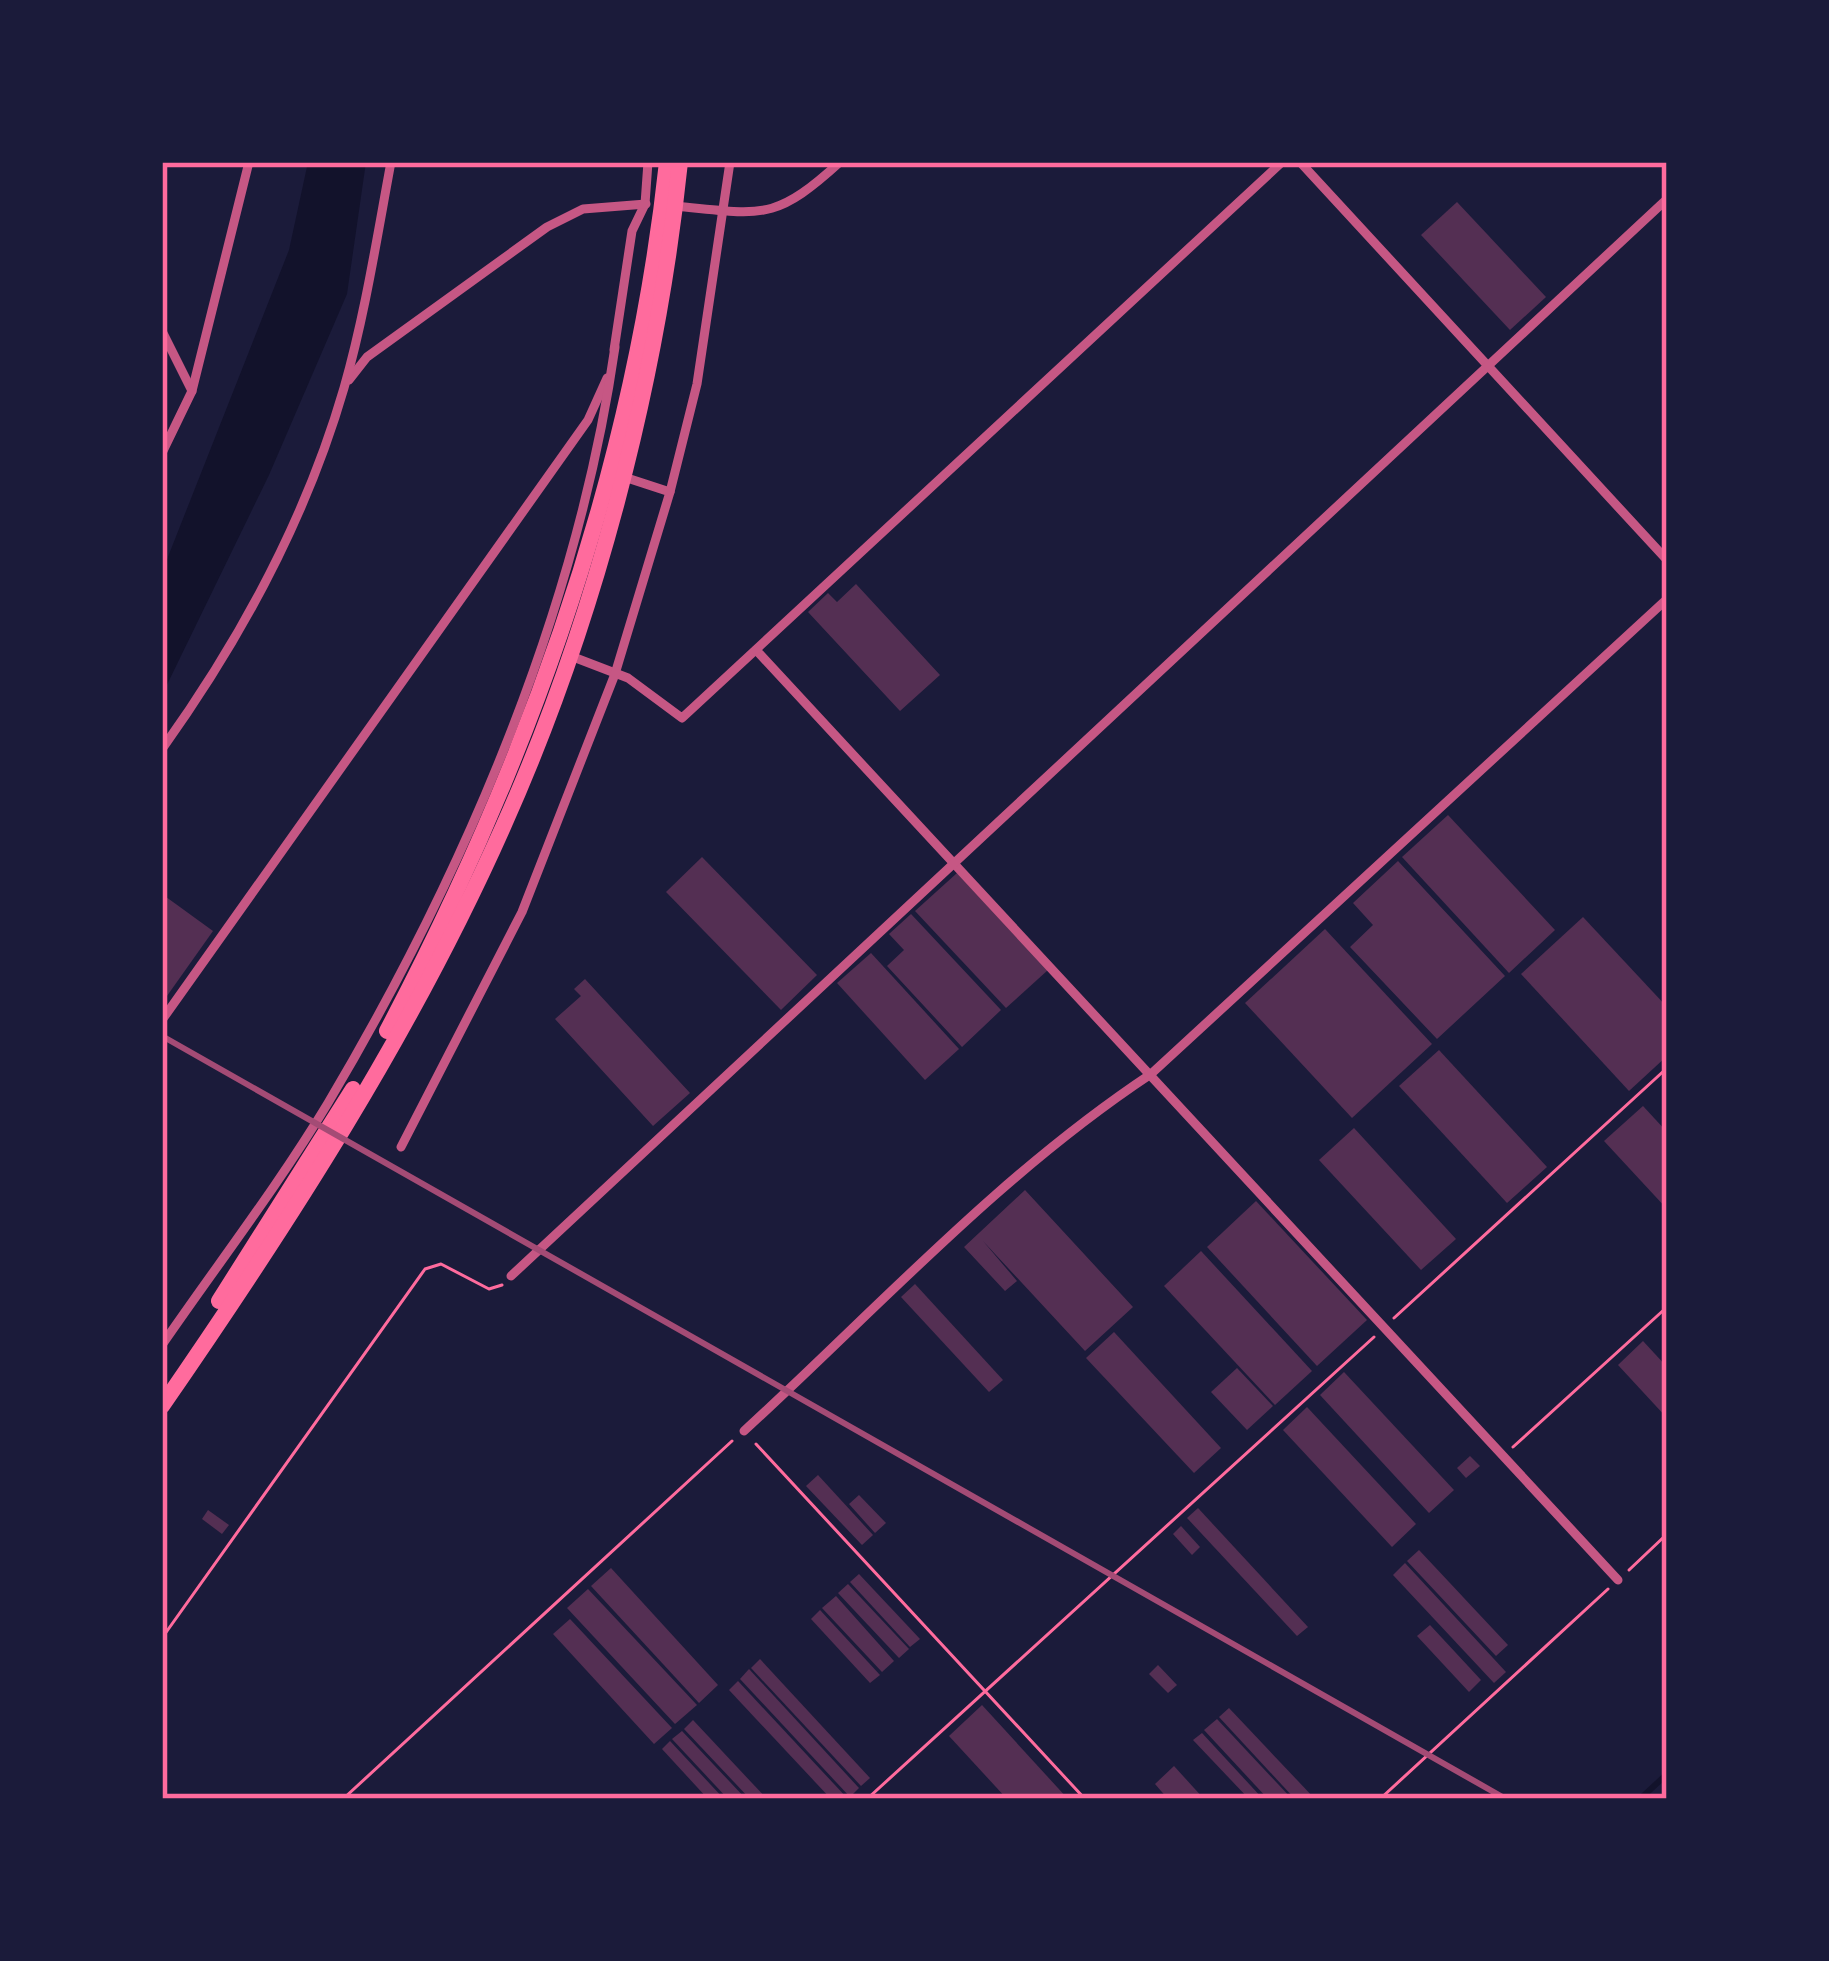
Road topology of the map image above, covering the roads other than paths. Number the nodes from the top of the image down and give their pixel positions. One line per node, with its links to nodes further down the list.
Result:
1 (249, 162): 17 (street)
2 (392, 162): 16 (street)
3 (648, 162): 11 (street)
4 (668, 162): 33 (highway)
5 (680, 162): 34 (highway)
6 (730, 162): 12 (street)
7 (840, 162): 12 (street)
8 (1282, 162): 24 (street)
9 (1300, 162): 15 (street)
10 (1667, 199): 15 (street)
11 (645, 204): 12 (street); 14 (street); 16 (street)
12 (727, 211): 20 (street)
13 (162, 331): 17 (street)
14 (615, 347): 19 (street); 28 (street)
15 (1488, 365): 21 (street); 27 (street)
16 (345, 384): 26 (street)
17 (192, 391): 18 (street)
18 (162, 453)
19 (593, 468): 20 (street); 23 (street)
20 (670, 492): 25 (street)
21 (1667, 560)
22 (1667, 599): 29 (street)
23 (541, 644): 25 (street); 32 (street)
24 (756, 650): 25 (street); 27 (street)
25 (615, 674): 30 (street)
26 (162, 749)
27 (951, 865): 29 (street); 31 (street)
28 (162, 1020)
29 (1151, 1074): 35 (street); 36 (street)
30 (401, 1147)
31 (511, 1276)
32 (162, 1345)
33 (162, 1386)
34 (162, 1406)
35 (744, 1431)
36 (1618, 1580)

